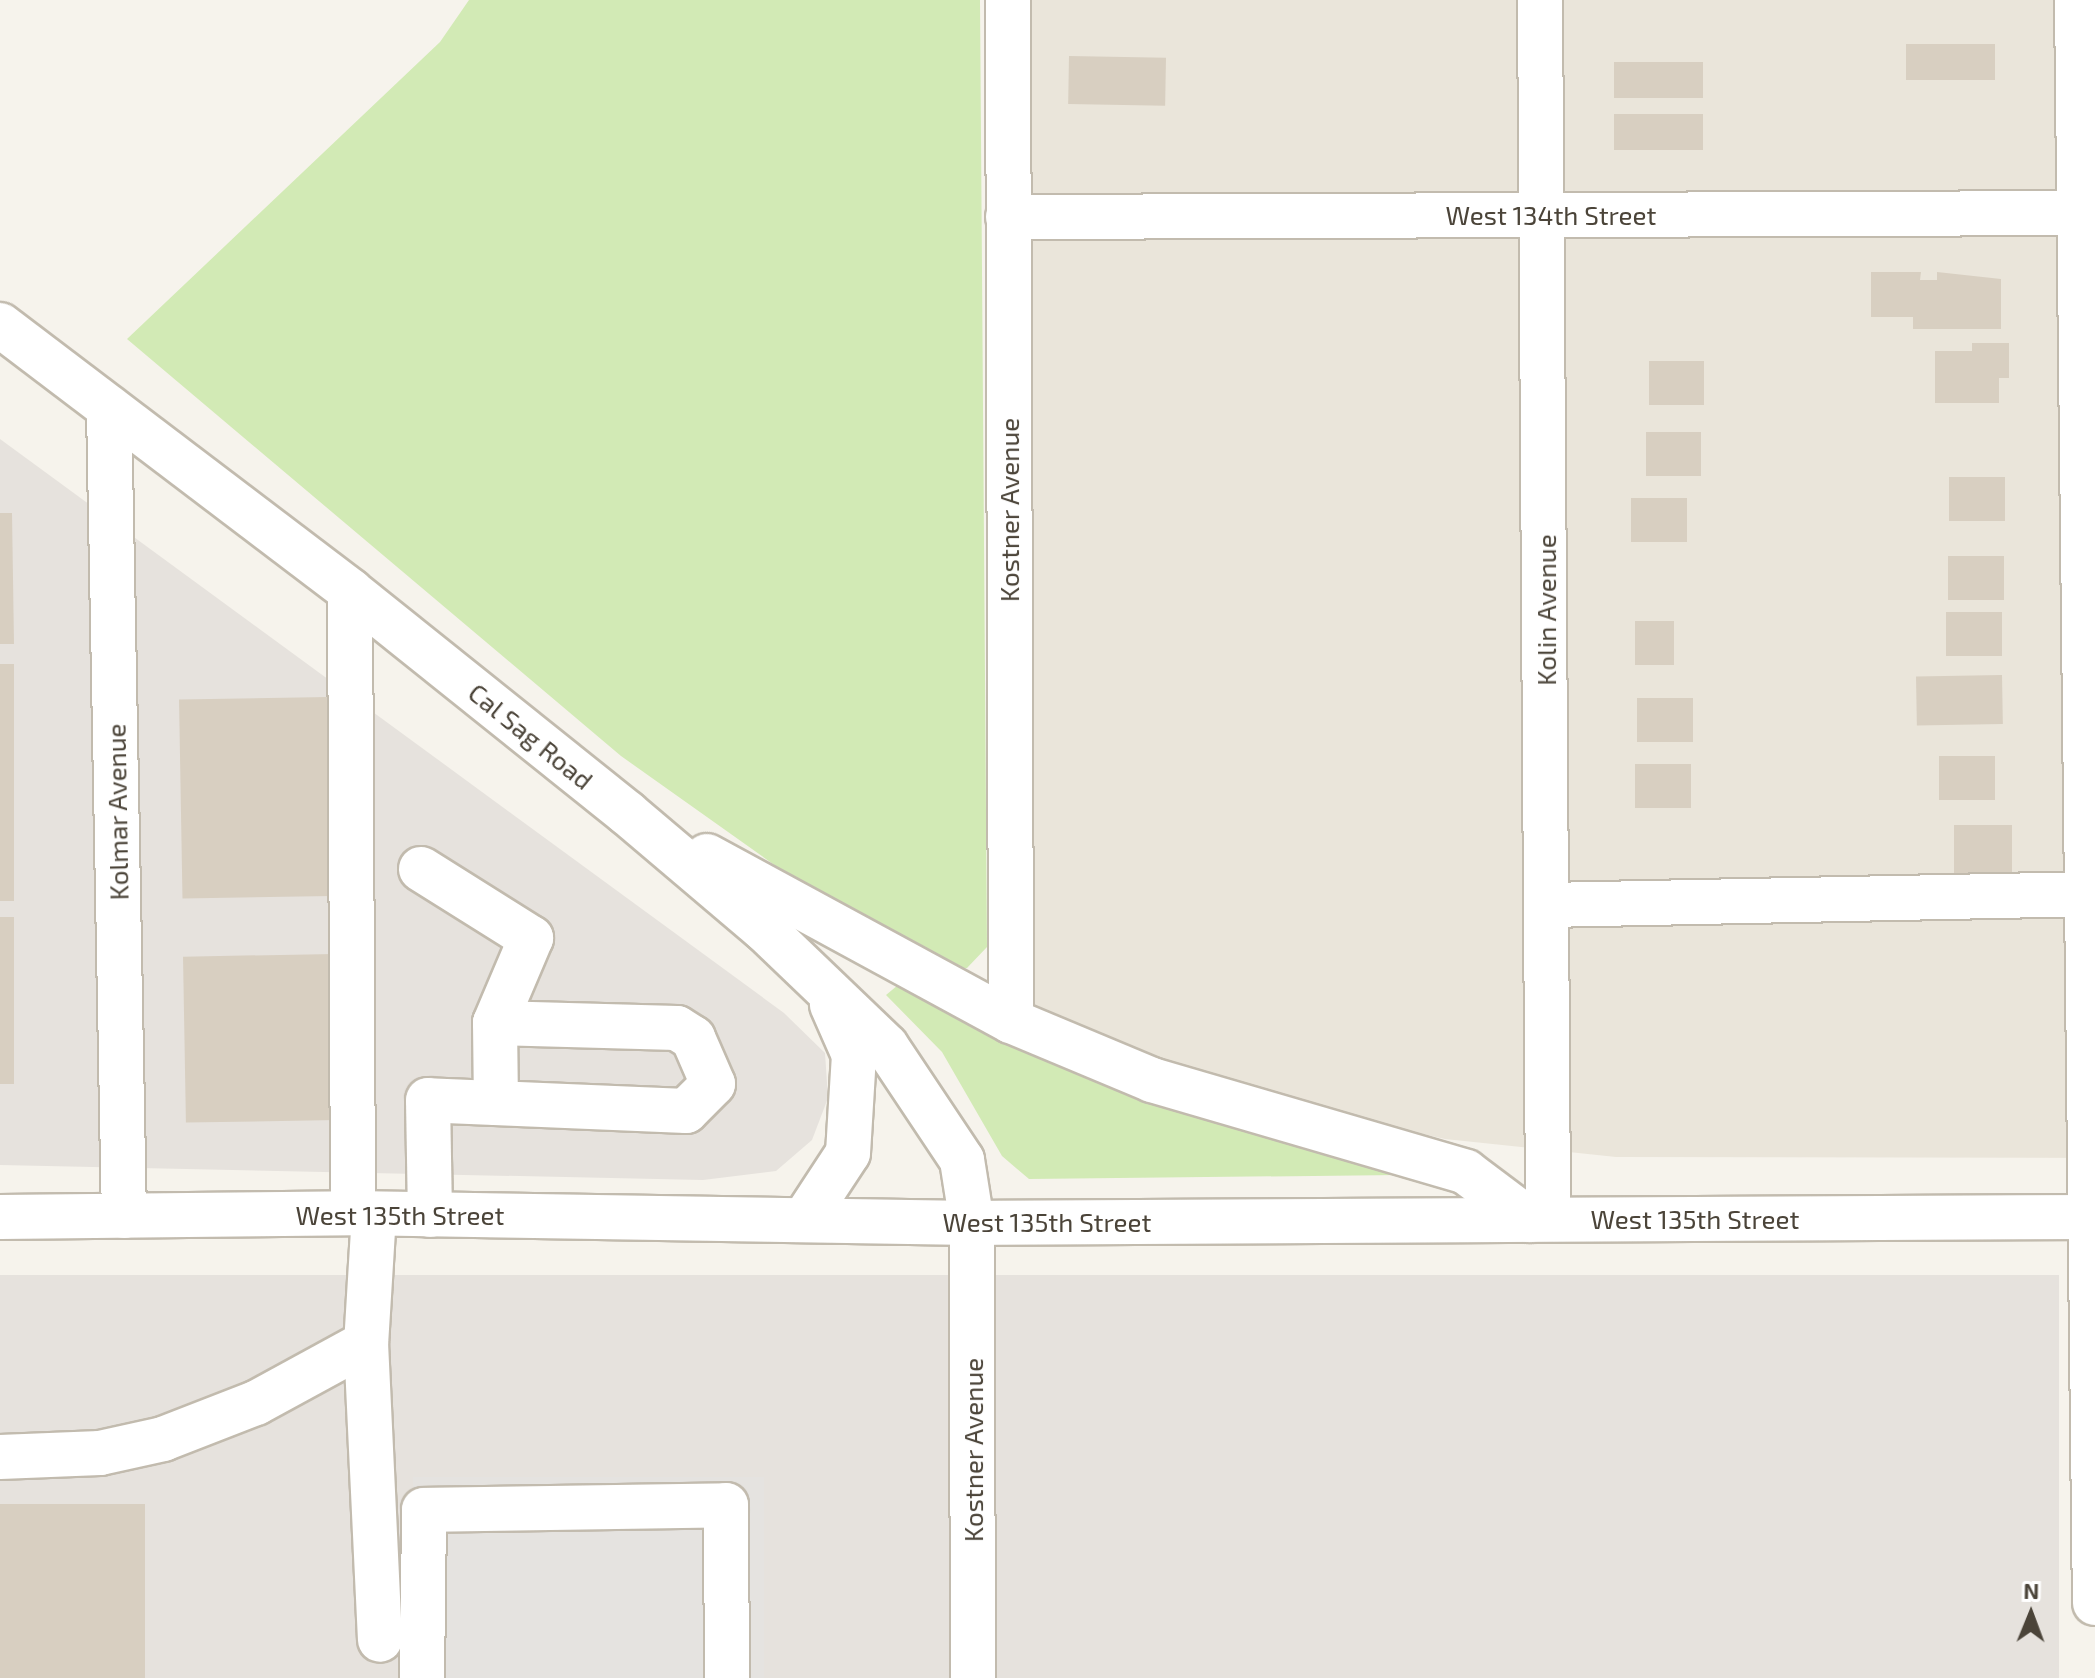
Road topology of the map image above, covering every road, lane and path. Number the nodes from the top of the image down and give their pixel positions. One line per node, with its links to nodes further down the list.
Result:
1 (1008, 0): 6 (street, Kostner Avenue)
2 (1540, 0): 5 (street, Kolin Avenue)
3 (2077, 0): 4 (street)
4 (2087, 213): 5 (street, West 134th Street); 12 (street)
5 (1544, 215): 6 (street, West 134th Street); 13 (street, Kolin Avenue)
6 (1008, 217): 15 (street, Kostner Avenue)
7 (0, 325): 8 (street, Cal Sag Road)
8 (109, 408): 9 (street, Cal Sag Road); 20 (street, Kolmar Avenue)
9 (350, 591): 10 (street, Cal Sag Road); 18 (street)
10 (627, 813): 14 (street, Cal Sag Road); 15 (street)
11 (421, 869): 16 (street)
12 (2091, 894): 13 (street); 22 (street)
13 (1547, 905): 24 (street, Kolin Avenue)
14 (822, 985): 23 (street); 25 (street, Cal Sag Road)
15 (1011, 1021): 24 (street)
16 (495, 1023): 17 (street); 17 (street)
17 (496, 1103): 19 (street)
18 (364, 1213): 19 (street, West 135th Street); 20 (street, West 135th Street); 26 (street)
19 (430, 1215): 23 (street, West 135th Street)
20 (124, 1216): 21 (street, West 135th Street)
21 (0, 1217)
22 (2092, 1217): 24 (street, West 135th Street); 28 (street)
23 (804, 1220): 25 (street, West 135th Street)
24 (1539, 1220): 25 (street, West 135th Street)
25 (972, 1223): 32 (street, Kostner Avenue)
26 (366, 1343): 27 (street); 29 (street)
27 (0, 1457)
28 (2095, 1603)
29 (380, 1640)
30 (422, 1678): 31 (street)
31 (727, 1678)
32 (973, 1678)

